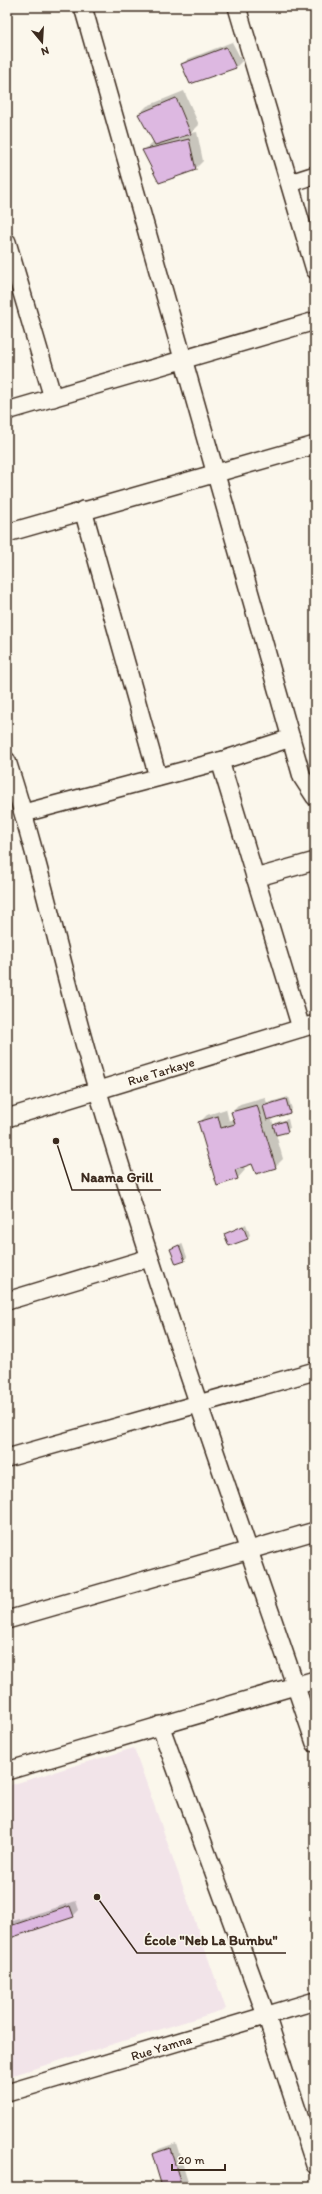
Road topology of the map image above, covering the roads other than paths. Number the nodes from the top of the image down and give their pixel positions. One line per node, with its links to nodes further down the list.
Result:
1 (83, 7): 8 (street)
2 (237, 7): 4 (street)
3 (315, 175): 4 (street)
4 (290, 183): 6 (street)
5 (7, 242): 9 (street)
6 (315, 270)
7 (315, 321): 8 (street)
8 (183, 360): 9 (street); 12 (street)
9 (53, 398): 10 (street)
10 (7, 411)
11 (315, 445): 12 (street)
12 (217, 472): 13 (street); 15 (street)
13 (83, 510): 14 (street); 18 (street)
14 (7, 533)
15 (291, 738): 17 (street); 19 (street)
16 (7, 760): 20 (street)
17 (220, 761): 18 (street); 22 (street)
18 (158, 777): 20 (street)
19 (315, 797)
20 (24, 812): 24 (street)
21 (315, 861): 22 (street)
22 (255, 878): 23 (street)
23 (308, 1026): 24 (street, Rue Tarkaye)
24 (98, 1091): 25 (street, Rue Tarkaye); 26 (street)
25 (7, 1118)
26 (149, 1258): 27 (street); 29 (street)
27 (7, 1301)
28 (315, 1371): 29 (street)
29 (199, 1404): 30 (street); 32 (street)
30 (7, 1458)
31 (315, 1531): 32 (street)
32 (250, 1550): 33 (street); 35 (street)
33 (7, 1620)
34 (315, 1680): 35 (street)
35 (296, 1686): 36 (street); 37 (street)
36 (160, 1725): 38 (street); 40 (street)
37 (315, 1743)
38 (7, 1771)
39 (315, 2000): 40 (street, Rue Yamna)
40 (266, 2015): 41 (street, Rue Yamna); 42 (street)
41 (7, 2093)
42 (315, 2165)

